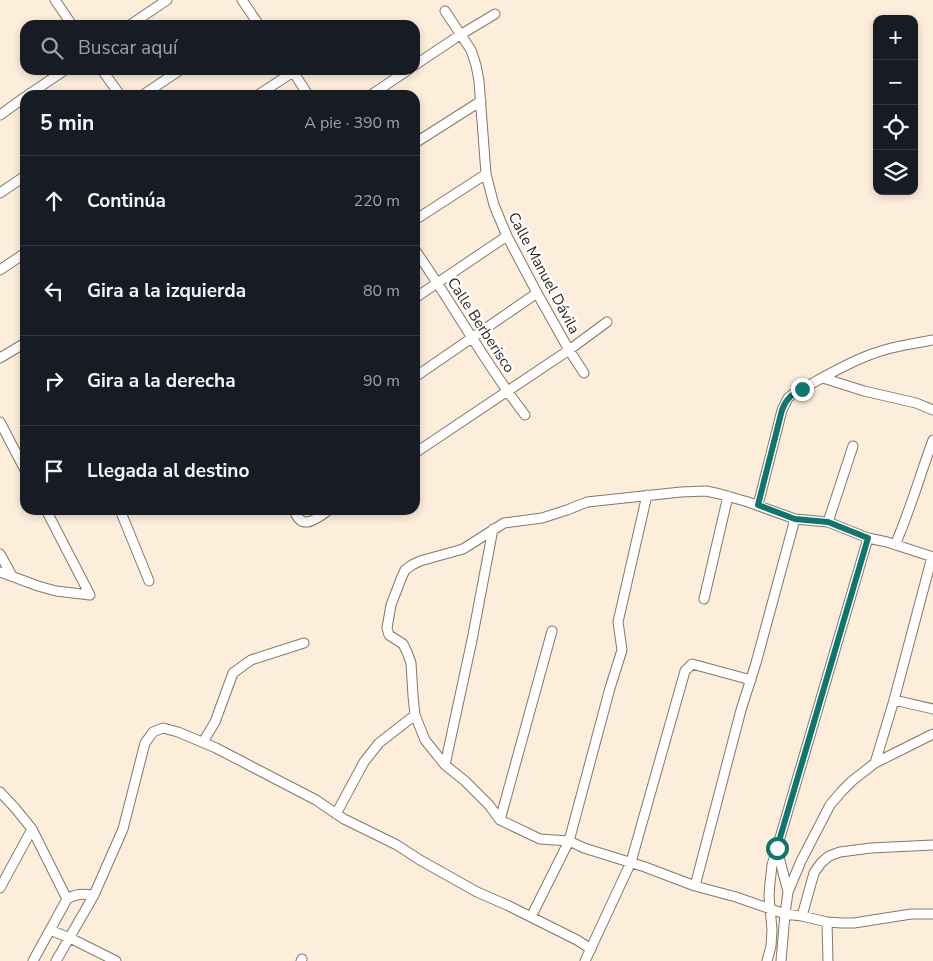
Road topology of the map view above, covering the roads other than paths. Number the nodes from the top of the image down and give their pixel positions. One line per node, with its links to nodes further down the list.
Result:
1 (55, 0): 6 (street)
2 (167, 0): 7 (street)
3 (242, 0): 8 (street)
4 (445, 11): 9 (street, Calle Manuel Dávila)
5 (494, 14): 9 (street)
6 (69, 20)
7 (137, 20)
8 (256, 20)
9 (460, 35): 10 (street); 24 (street, Calle Manuel Dávila)
10 (420, 62)
11 (58, 75): 17 (street)
12 (106, 75): 18 (street)
13 (173, 75): 19 (street)
14 (286, 75): 20 (street)
15 (295, 75): 21 (street)
16 (401, 75): 22 (street)
17 (35, 90)
18 (116, 90)
19 (150, 90)
20 (265, 90)
21 (305, 90)
22 (378, 90)
23 (20, 100): 25 (street)
24 (481, 100): 26 (street); 27 (street, Calle Manuel Dávila)
25 (0, 114)
26 (420, 140)
27 (486, 174): 30 (street); 31 (street, Calle Manuel Dávila)
28 (20, 179): 29 (street)
29 (0, 193)
30 (420, 217)
31 (507, 236): 35 (street); 36 (street, Calle Manuel Dávila)
32 (20, 256): 34 (street)
33 (420, 257): 35 (street, Calle Berberisco)
34 (0, 270)
35 (437, 282): 37 (street); 39 (street, Calle Berberisco)
36 (537, 293): 39 (street); 42 (street, Calle Manuel Dávila)
37 (420, 294)
38 (607, 322): 42 (street)
39 (471, 338): 45 (street); 47 (street, Calle Berberisco)
40 (933, 340): 46 (street)
41 (20, 346): 43 (street)
42 (569, 350): 44 (street, Calle Manuel Dávila); 47 (street)
43 (0, 358)
44 (584, 373)
45 (420, 374)
46 (824, 378): 48 (street); 58 (street)
47 (507, 391): 49 (street, Calle Berberisco); 54 (street)
48 (933, 410)
49 (525, 415)
50 (0, 422): 51 (street)
51 (2, 433): 55 (street)
52 (933, 440): 67 (street)
53 (853, 446): 64 (street)
54 (420, 450)
55 (20, 462)
56 (647, 495): 57 (street); 65 (street); 88 (street)
57 (728, 496): 58 (street); 73 (street)
58 (758, 505): 63 (street)
59 (49, 515): 71 (street)
60 (122, 515): 72 (street)
61 (297, 515): 62 (street)
62 (321, 515)
63 (795, 519): 64 (street); 76 (street)
64 (828, 522): 66 (street)
65 (493, 529): 79 (street); 83 (street)
66 (868, 538): 67 (street); 90 (street)
67 (895, 545): 69 (street)
68 (0, 554): 71 (street)
69 (933, 557): 77 (street)
70 (0, 572): 71 (street)
71 (12, 576)
72 (149, 581)
73 (704, 599)
74 (552, 631): 86 (street)
75 (304, 643): 81 (street)
76 (751, 680): 91 (street); 92 (street)
77 (894, 700): 78 (street); 82 (street)
78 (933, 709)
79 (415, 715): 83 (street); 85 (street)
80 (933, 734): 82 (street)
81 (203, 742): 85 (street); 95 (street)
82 (875, 763): 94 (street)
83 (445, 765): 86 (street)
84 (0, 792): 87 (street)
85 (336, 814): 100 (street)
86 (500, 820): 88 (street)
87 (32, 829): 93 (street); 96 (street)
88 (569, 841): 91 (street); 100 (street)
89 (933, 845): 101 (street)
90 (777, 848): 94 (street); 97 (street)
91 (631, 862): 92 (street); 105 (street)
92 (695, 886): 97 (street)
93 (0, 888)
94 (788, 892): 98 (street)
95 (94, 895): 96 (street); 104 (street)
96 (67, 898): 103 (street)
97 (771, 910): 98 (street); 110 (street)
98 (785, 914): 101 (street); 111 (street)
99 (933, 914): 102 (street)
100 (531, 916): 105 (street)
101 (802, 916): 102 (street)
102 (827, 922): 112 (street)
103 (50, 930): 104 (street); 106 (street)
104 (70, 938): 107 (street); 108 (street)
105 (591, 949): 109 (street)
106 (33, 961)
107 (56, 961)
108 (116, 961)
109 (585, 961)
110 (767, 961)
111 (781, 961)
112 (828, 961)

